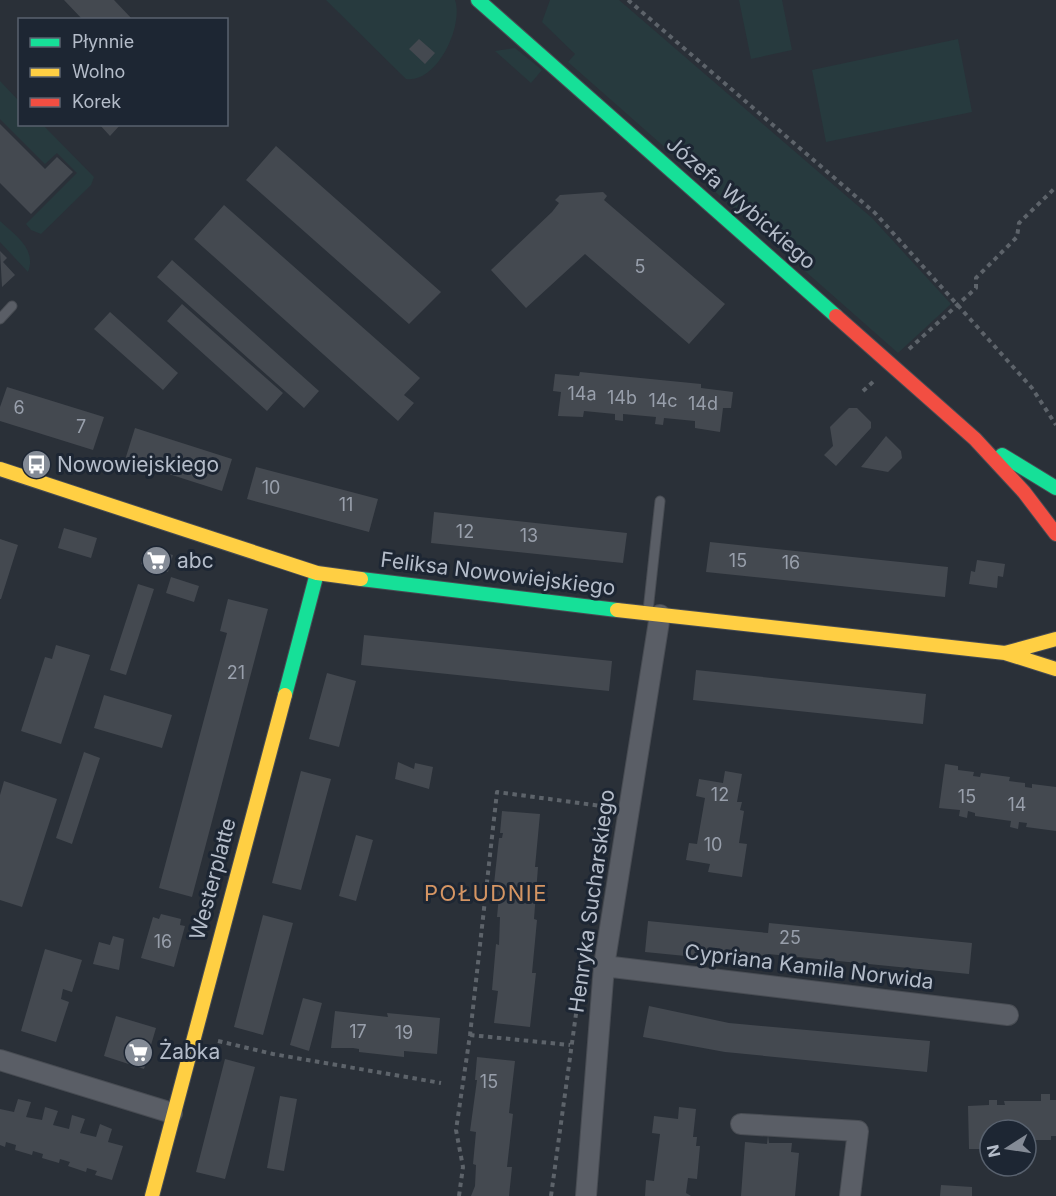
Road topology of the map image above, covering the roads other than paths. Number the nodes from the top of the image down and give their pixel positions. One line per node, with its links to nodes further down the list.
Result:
1 (481, 1): 4 (street, Józefa Wybickiego)
2 (12, 306): 3 (lane)
3 (0, 319)
4 (975, 439): 6 (street, Józefa Wybickiego); 8 (street, Józefa Wybickiego)
5 (0, 469): 9 (street, Feliksa Nowowiejskiego)
6 (1056, 488)
7 (660, 501): 10 (lane)
8 (1056, 534)
9 (317, 573): 10 (street, Feliksa Nowowiejskiego); 17 (street, Westerplatte)
10 (654, 614): 12 (street, Feliksa Nowowiejskiego); 14 (street, Henryka Sucharskiego)
11 (1056, 639): 12 (street, Feliksa Nowowiejskiego)
12 (1005, 653): 13 (street, Feliksa Nowowiejskiego)
13 (1056, 669)
14 (604, 966): 15 (street, Cypriana Kamila Norwida); 20 (street, Henryka Sucharskiego)
15 (1008, 1015)
16 (0, 1060): 17 (street)
17 (172, 1113): 19 (street, Westerplatte)
18 (741, 1124): 21 (street)
19 (152, 1196)
20 (586, 1196)
21 (850, 1196)

